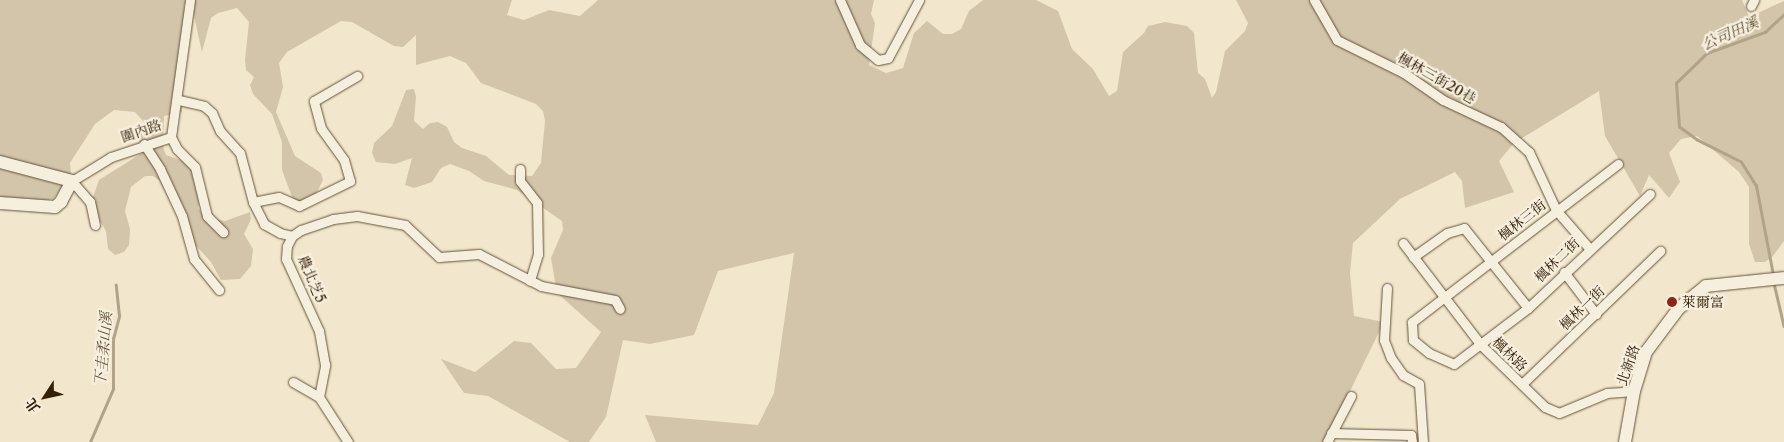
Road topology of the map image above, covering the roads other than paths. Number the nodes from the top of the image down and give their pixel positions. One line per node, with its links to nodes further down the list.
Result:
1 (190, 0): 6 (street, 圍內路)
2 (840, 0): 3 (street)
3 (918, 0)
4 (1314, 0): 16 (street, 楓林三街20巷)
5 (357, 76): 14 (street)
6 (179, 100): 7 (street, 圍內路); 14 (street)
7 (171, 137): 8 (street, 圍內路); 18 (street)
8 (144, 144): 12 (street, 圍內路); 29 (street)
9 (0, 162): 12 (main road)
10 (1618, 164): 16 (street, 楓林三街)
11 (520, 169): 27 (street)
12 (72, 181): 15 (main road); 17 (street)
13 (1650, 194): 21 (street, 楓林二街)
14 (253, 202): 19 (street)
15 (0, 203)
16 (1556, 210): 21 (street, 楓林三街20巷); 24 (street, 楓林三街)
17 (95, 225)
18 (223, 232)
19 (292, 236): 27 (street); 39 (street, 農北芝5)
20 (1403, 243): 23 (street, 楓林路)
21 (1589, 248): 25 (street, 楓林二街)
22 (1660, 251): 33 (street, 楓林一街)
23 (1413, 257): 24 (street); 30 (street, 楓林路)
24 (1489, 262): 30 (street, 楓林三街); 31 (street)
25 (1564, 272): 31 (street, 楓林二街); 33 (street)
26 (1784, 278): 37 (main road, 北新路)
27 (530, 281): 32 (street)
28 (1387, 288): 43 (street)
29 (219, 290)
30 (1443, 298): 34 (street, 楓林路); 34 (street, 楓林三街)
31 (1528, 308): 34 (street, 楓林二街)
32 (620, 309)
33 (1596, 314): 36 (street, 楓林一街)
34 (1481, 345): 36 (street, 楓林路)
35 (293, 382): 39 (street)
36 (1522, 384): 37 (street, 楓林路)
37 (1634, 391): 44 (main road, 北新路)
38 (1351, 396): 40 (street)
39 (319, 398): 41 (street)
40 (1329, 438): 42 (street)
41 (348, 442)
42 (1412, 442)
43 (1423, 442)
44 (1625, 442)

